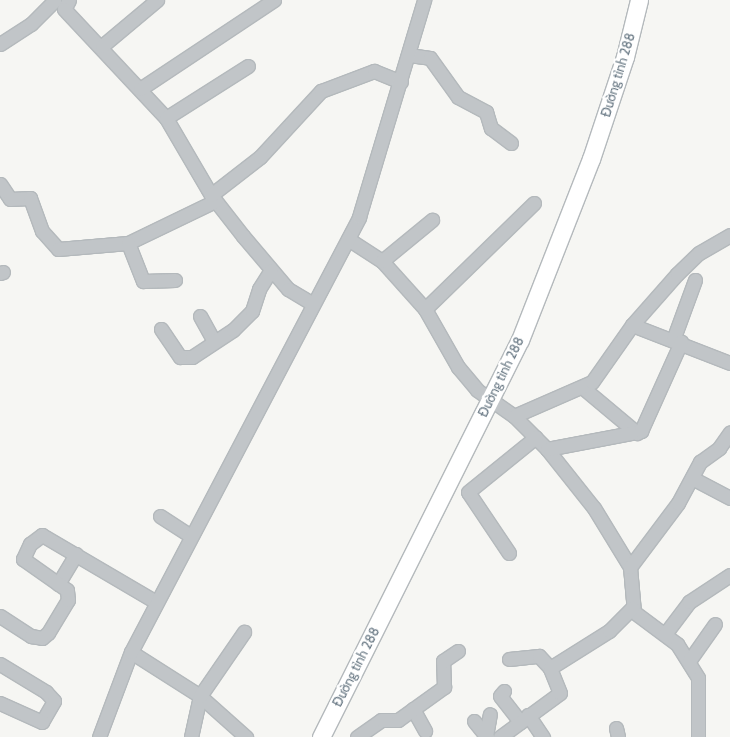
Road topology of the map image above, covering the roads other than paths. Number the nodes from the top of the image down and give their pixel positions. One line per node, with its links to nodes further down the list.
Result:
1 (158, 0): 7 (street)
2 (273, 0): 11 (street)
3 (424, 0): 8 (street)
4 (639, 0): 34 (main road, Đường tỉnh 288)
5 (60, 2): 6 (street); 7 (street)
6 (0, 44)
7 (102, 46): 11 (street)
8 (409, 55): 10 (street); 13 (street)
9 (248, 66): 12 (street)
10 (401, 82): 15 (street); 19 (street)
11 (140, 89): 12 (street)
12 (166, 118): 15 (street)
13 (510, 143)
14 (0, 184): 20 (street)
15 (213, 198): 20 (street); 22 (street)
16 (534, 203): 26 (street)
17 (432, 220): 21 (street)
18 (730, 235): 28 (street)
19 (348, 239): 21 (street); 25 (street)
20 (128, 243): 23 (street)
21 (382, 261): 26 (street)
22 (271, 270): 25 (street); 30 (street)
23 (175, 280)
24 (694, 280): 31 (street)
25 (313, 304): 43 (street)
26 (425, 309): 34 (street)
27 (200, 316): 30 (street)
28 (632, 325): 31 (street); 33 (street)
29 (161, 329): 30 (street)
30 (214, 341)
31 (677, 341): 32 (street); 37 (street)
32 (730, 363)
33 (582, 387): 35 (street); 37 (street)
34 (490, 400): 35 (street); 73 (main road, Đường tỉnh 288)
35 (514, 416): 38 (street)
36 (730, 432): 40 (street)
37 (637, 433): 39 (street)
38 (536, 438): 39 (street); 44 (street)
39 (547, 449): 46 (street)
40 (692, 478): 41 (street); 46 (street)
41 (730, 498)
42 (160, 516): 43 (street)
43 (191, 536): 49 (street)
44 (509, 553)
45 (76, 554): 48 (street); 48 (street); 49 (street)
46 (630, 567): 50 (street)
47 (730, 576): 54 (street)
48 (58, 584): 51 (street)
49 (156, 602): 56 (street)
50 (632, 608): 54 (street); 60 (street)
51 (0, 616)
52 (715, 624): 58 (street)
53 (244, 632): 62 (street)
54 (665, 634): 58 (street)
55 (458, 651): 64 (street)
56 (131, 652): 62 (street); 70 (street)
57 (509, 659): 60 (street)
58 (689, 661): 77 (street)
59 (0, 664): 63 (street)
60 (550, 668): 66 (street)
61 (504, 691): 66 (street)
62 (200, 696): 71 (street); 72 (street)
63 (0, 703)
64 (413, 709): 68 (street); 74 (street)
65 (490, 714): 69 (street)
66 (524, 718): 75 (street); 76 (street)
67 (474, 721): 69 (street)
68 (425, 731)
69 (486, 736)
70 (99, 737)
71 (191, 737)
72 (246, 737)
73 (321, 737)
74 (356, 737)
75 (500, 737)
76 (542, 737)
77 (698, 737)

